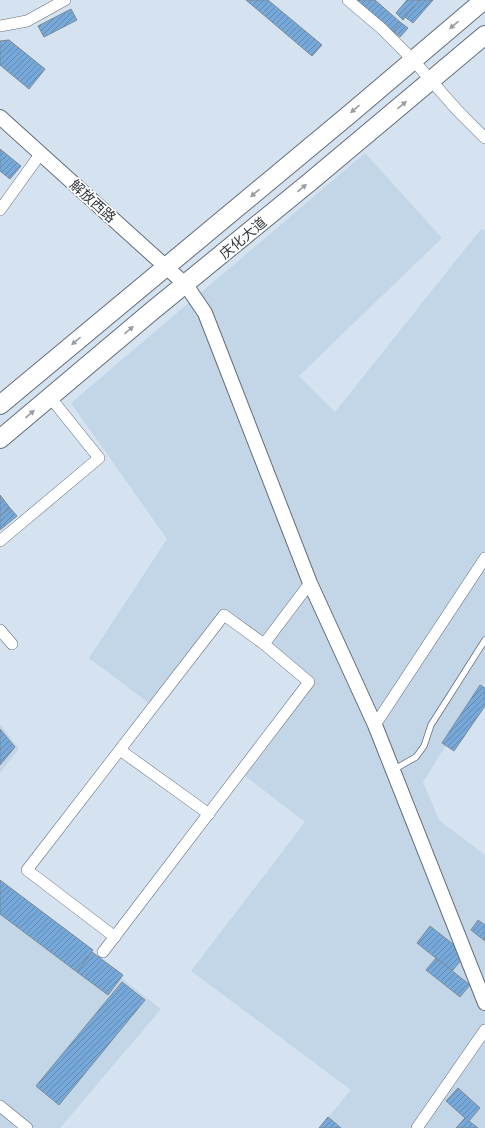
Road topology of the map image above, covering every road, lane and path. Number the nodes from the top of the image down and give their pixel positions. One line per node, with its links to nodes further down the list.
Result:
1 (65, 0): 4 (street)
2 (348, 0): 6 (street)
3 (484, 0): 6 (highway, 庆化大道, one-way to 6)
4 (0, 26)
5 (485, 35): 7 (highway, 庆化大道)
6 (413, 60): 7 (street); 13 (highway, 庆化大道, one-way to 13)
7 (432, 80): 10 (street); 14 (highway, 庆化大道, one-way to 7)
8 (0, 117): 11 (street, 解放西路)
9 (0, 127): 11 (street, 解放西路)
10 (485, 138)
11 (39, 157): 12 (street); 13 (street, 解放西路)
12 (0, 210)
13 (163, 269): 14 (street, 解放西路); 16 (highway, 庆化大道, one-way to 16)
14 (183, 287): 15 (highway, 庆化大道, one-way to 14); 20 (street, 解放西路)
15 (50, 397): 17 (highway, 庆化大道, one-way to 15); 18 (street)
16 (0, 405)
17 (0, 439)
18 (0, 541)
19 (485, 558): 25 (street)
20 (310, 584): 24 (street); 25 (street, 解放西路)
21 (0, 630): 23 (street)
22 (485, 640): 27 (lane)
23 (12, 644)
24 (264, 644): 26 (street); 28 (street)
25 (375, 724): 27 (street, 解放西路)
26 (120, 750): 28 (street); 29 (street)
27 (393, 770): 31 (street, 解放西路)
28 (209, 814): 29 (street)
29 (115, 937): 30 (street)
30 (103, 952)
31 (485, 1003)
32 (485, 1030): 35 (street)
33 (0, 1106): 34 (street)
34 (27, 1128)
35 (417, 1128)

